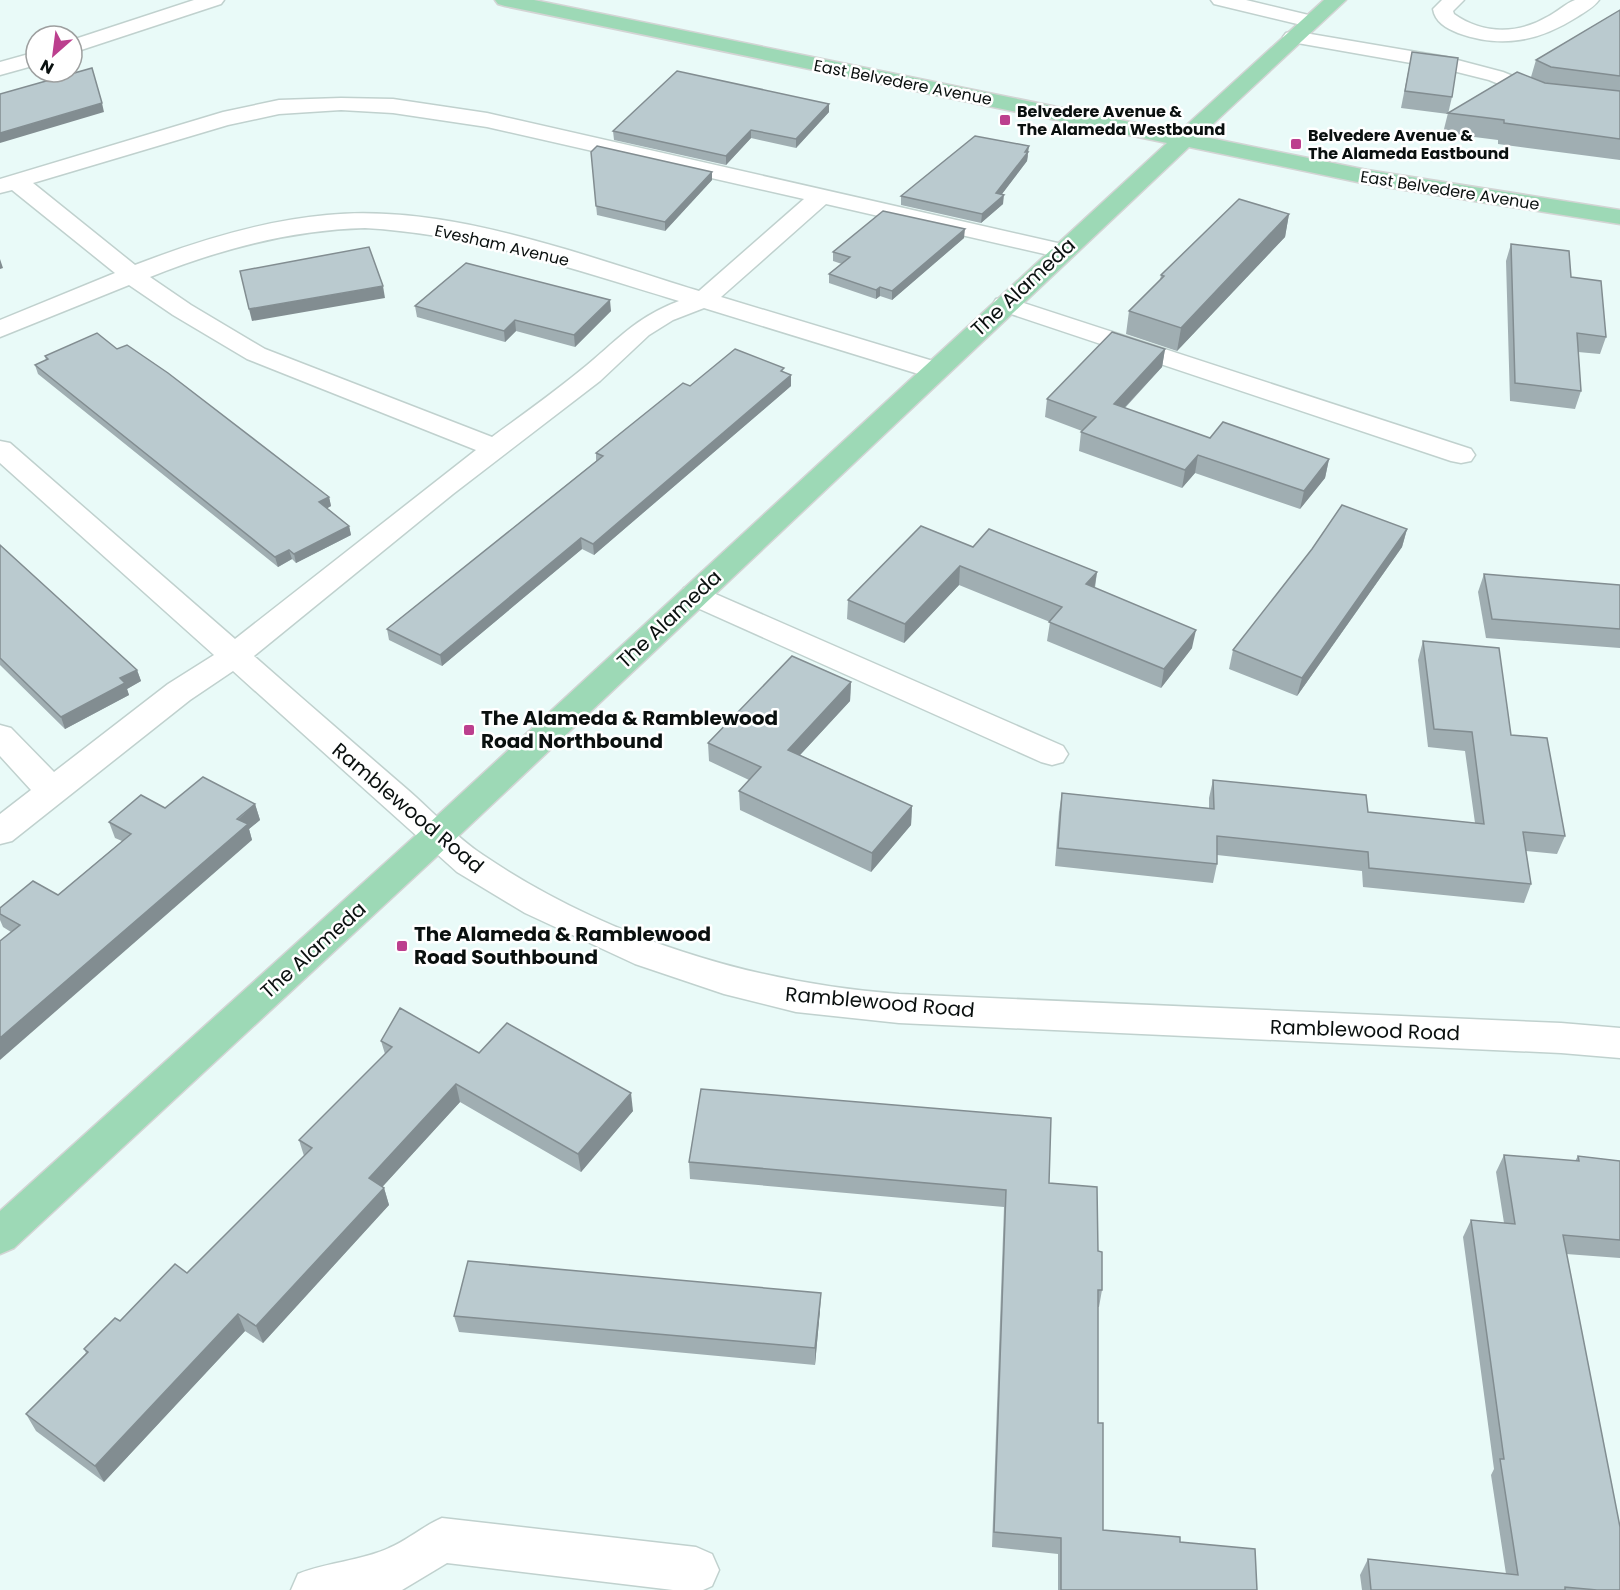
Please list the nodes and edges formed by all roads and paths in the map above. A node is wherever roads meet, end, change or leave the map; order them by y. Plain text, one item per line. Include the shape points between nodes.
1 (214, 0) edge
2 (505, 0) edge
3 (1221, 0) edge
4 (1336, 0) edge
5 (1454, 0) edge
6 (1589, 0) edge
7 (1310, 21) junction
8 (1293, 37) junction
9 (84, 43) edge
10 (24, 62) edge
11 (0, 69) edge
12 (1620, 105) edge
13 (1183, 139) junction
14 (8, 184) edge
15 (822, 196) junction
16 (1620, 217) edge
17 (1062, 251) junction
18 (133, 276) junction
19 (703, 300) junction
20 (1005, 304) junction
21 (0, 329) edge
22 (934, 370) junction
23 (496, 448) junction
24 (0, 449) edge
25 (1461, 455) dead end
26 (695, 595) junction
27 (234, 656) junction
28 (0, 736) edge
29 (1052, 754) dead end
30 (52, 791) junction
31 (0, 832) edge
32 (437, 836) junction
33 (1620, 1043) edge
34 (0, 1236) edge
35 (696, 1570) dead end
36 (314, 1590) edge

1 - 9 street
2 - 13 main road, East Belvedere Avenue
3 - 7 street
4 - 7 main road, The Alameda
5 - 6 street via 1443,9 1444,16 1456,26 1504,38 1519,38 1546,27
7 - 8 main road, The Alameda
8 - 12 street via 1446,63 1496,76 1540,95
8 - 13 main road, The Alameda
10 - 11 street
13 - 16 main road, East Belvedere Avenue via 1368,177
13 - 17 main road, The Alameda
14 - 15 street via 223,119 279,106 341,104 393,106 487,120
14 - 18 street
15 - 17 street
15 - 19 street
17 - 20 main road, The Alameda
18 - 19 street, Evesham Avenue via 278,230 367,221 448,230 488,239
18 - 21 street, Evesham Avenue
18 - 23 street via 256,354
19 - 22 street, Evesham Avenue
19 - 23 street via 664,315 640,330 591,375
20 - 22 main road, The Alameda
20 - 25 street
22 - 26 main road, The Alameda
23 - 27 street
24 - 27 street, Ramblewood Road
26 - 29 street
26 - 32 main road, The Alameda
27 - 30 street via 179,692
27 - 32 street, Ramblewood Road
28 - 30 street
30 - 31 street
32 - 33 street, Ramblewood Road via 494,880 580,924 657,956 764,991 875,1005
32 - 34 main road, The Alameda
35 - 36 street via 442,1540 398,1569

